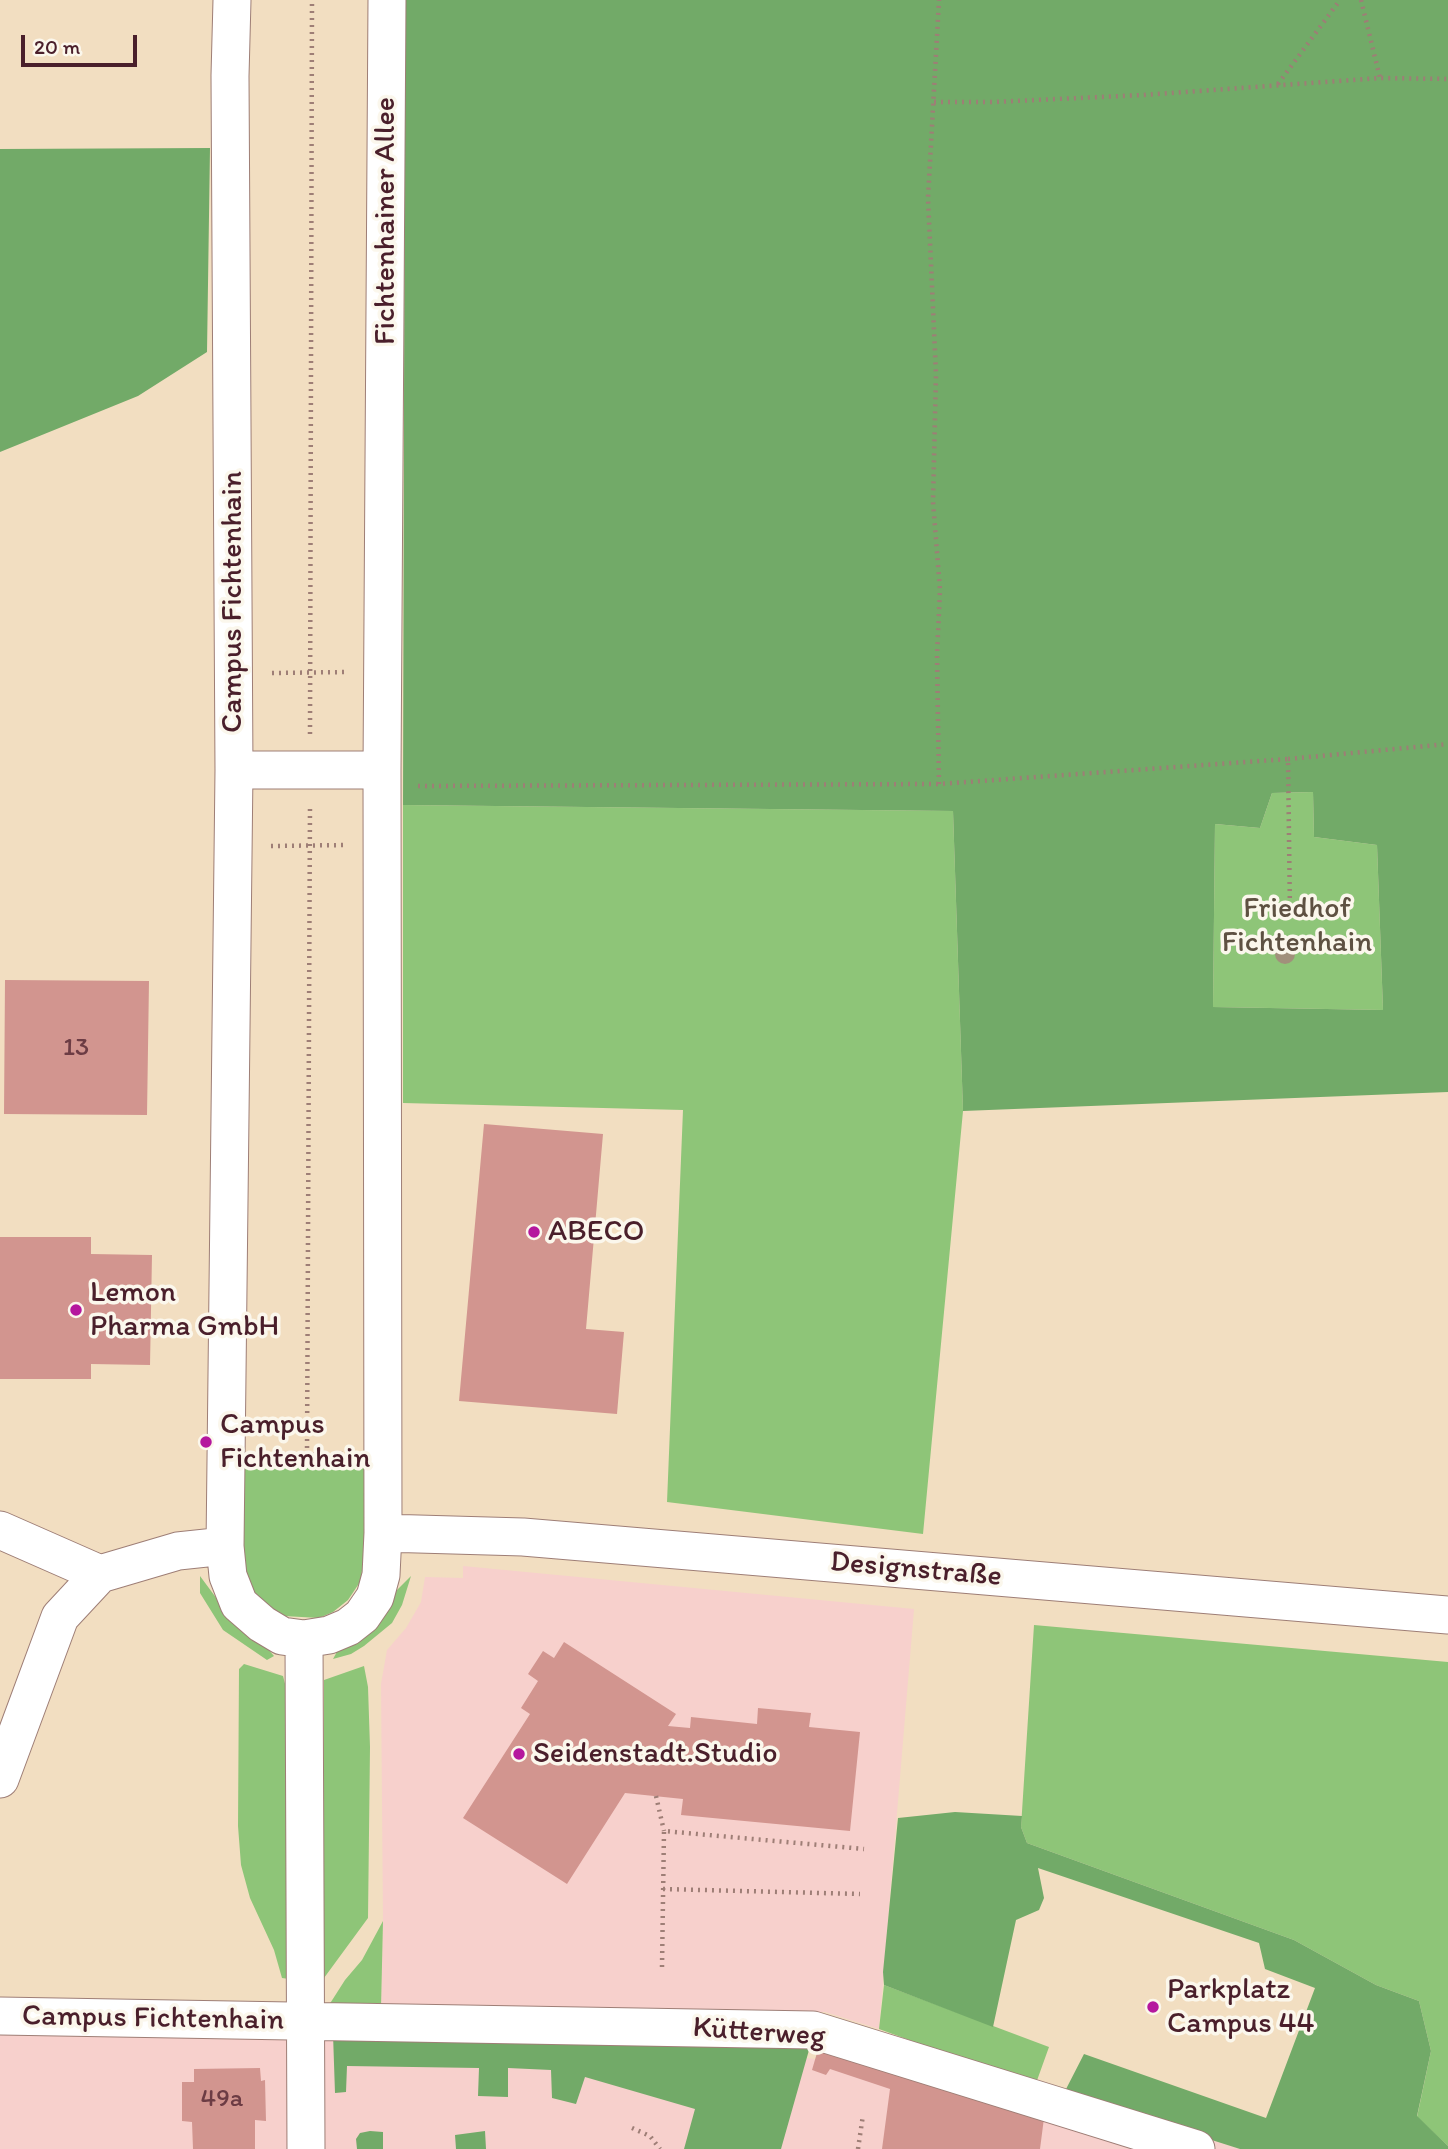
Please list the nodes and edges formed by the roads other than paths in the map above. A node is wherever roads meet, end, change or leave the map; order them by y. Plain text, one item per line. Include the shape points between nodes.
1 (232, 0) edge
2 (387, 0) edge
3 (384, 442) joint
4 (234, 770) junction
5 (382, 778) junction
6 (0, 1530) edge
7 (383, 1533) junction
8 (225, 1546) junction
9 (100, 1574) junction
10 (1448, 1615) edge
11 (304, 1639) junction
12 (0, 1779) edge
13 (0, 2016) edge
14 (306, 2021) junction
15 (313, 2142) edge
16 (1196, 2149) edge

1 - 4 street, Campus Fichtenhain
2 - 3 street, Fichtenhainer Allee
3 - 5 street, Campus Fichtenhain
4 - 5 street, Campus Fichtenhain via 310,770
4 - 8 street, Campus Fichtenhain
5 - 7 street, Campus Fichtenhain
6 - 9 street
7 - 10 street, Designstraße via 523,1537
7 - 11 street, Campus Fichtenhain via 378,1586 362,1616 329,1635
8 - 9 street via 178,1551
8 - 11 street, Campus Fichtenhain via 228,1576 239,1604 282,1636
9 - 12 street via 60,1617
11 - 14 street, Campus Fichtenhain
13 - 14 street, Campus Fichtenhain
14 - 15 street, Campus Fichtenhain
14 - 16 street, Kütterweg via 813,2030

